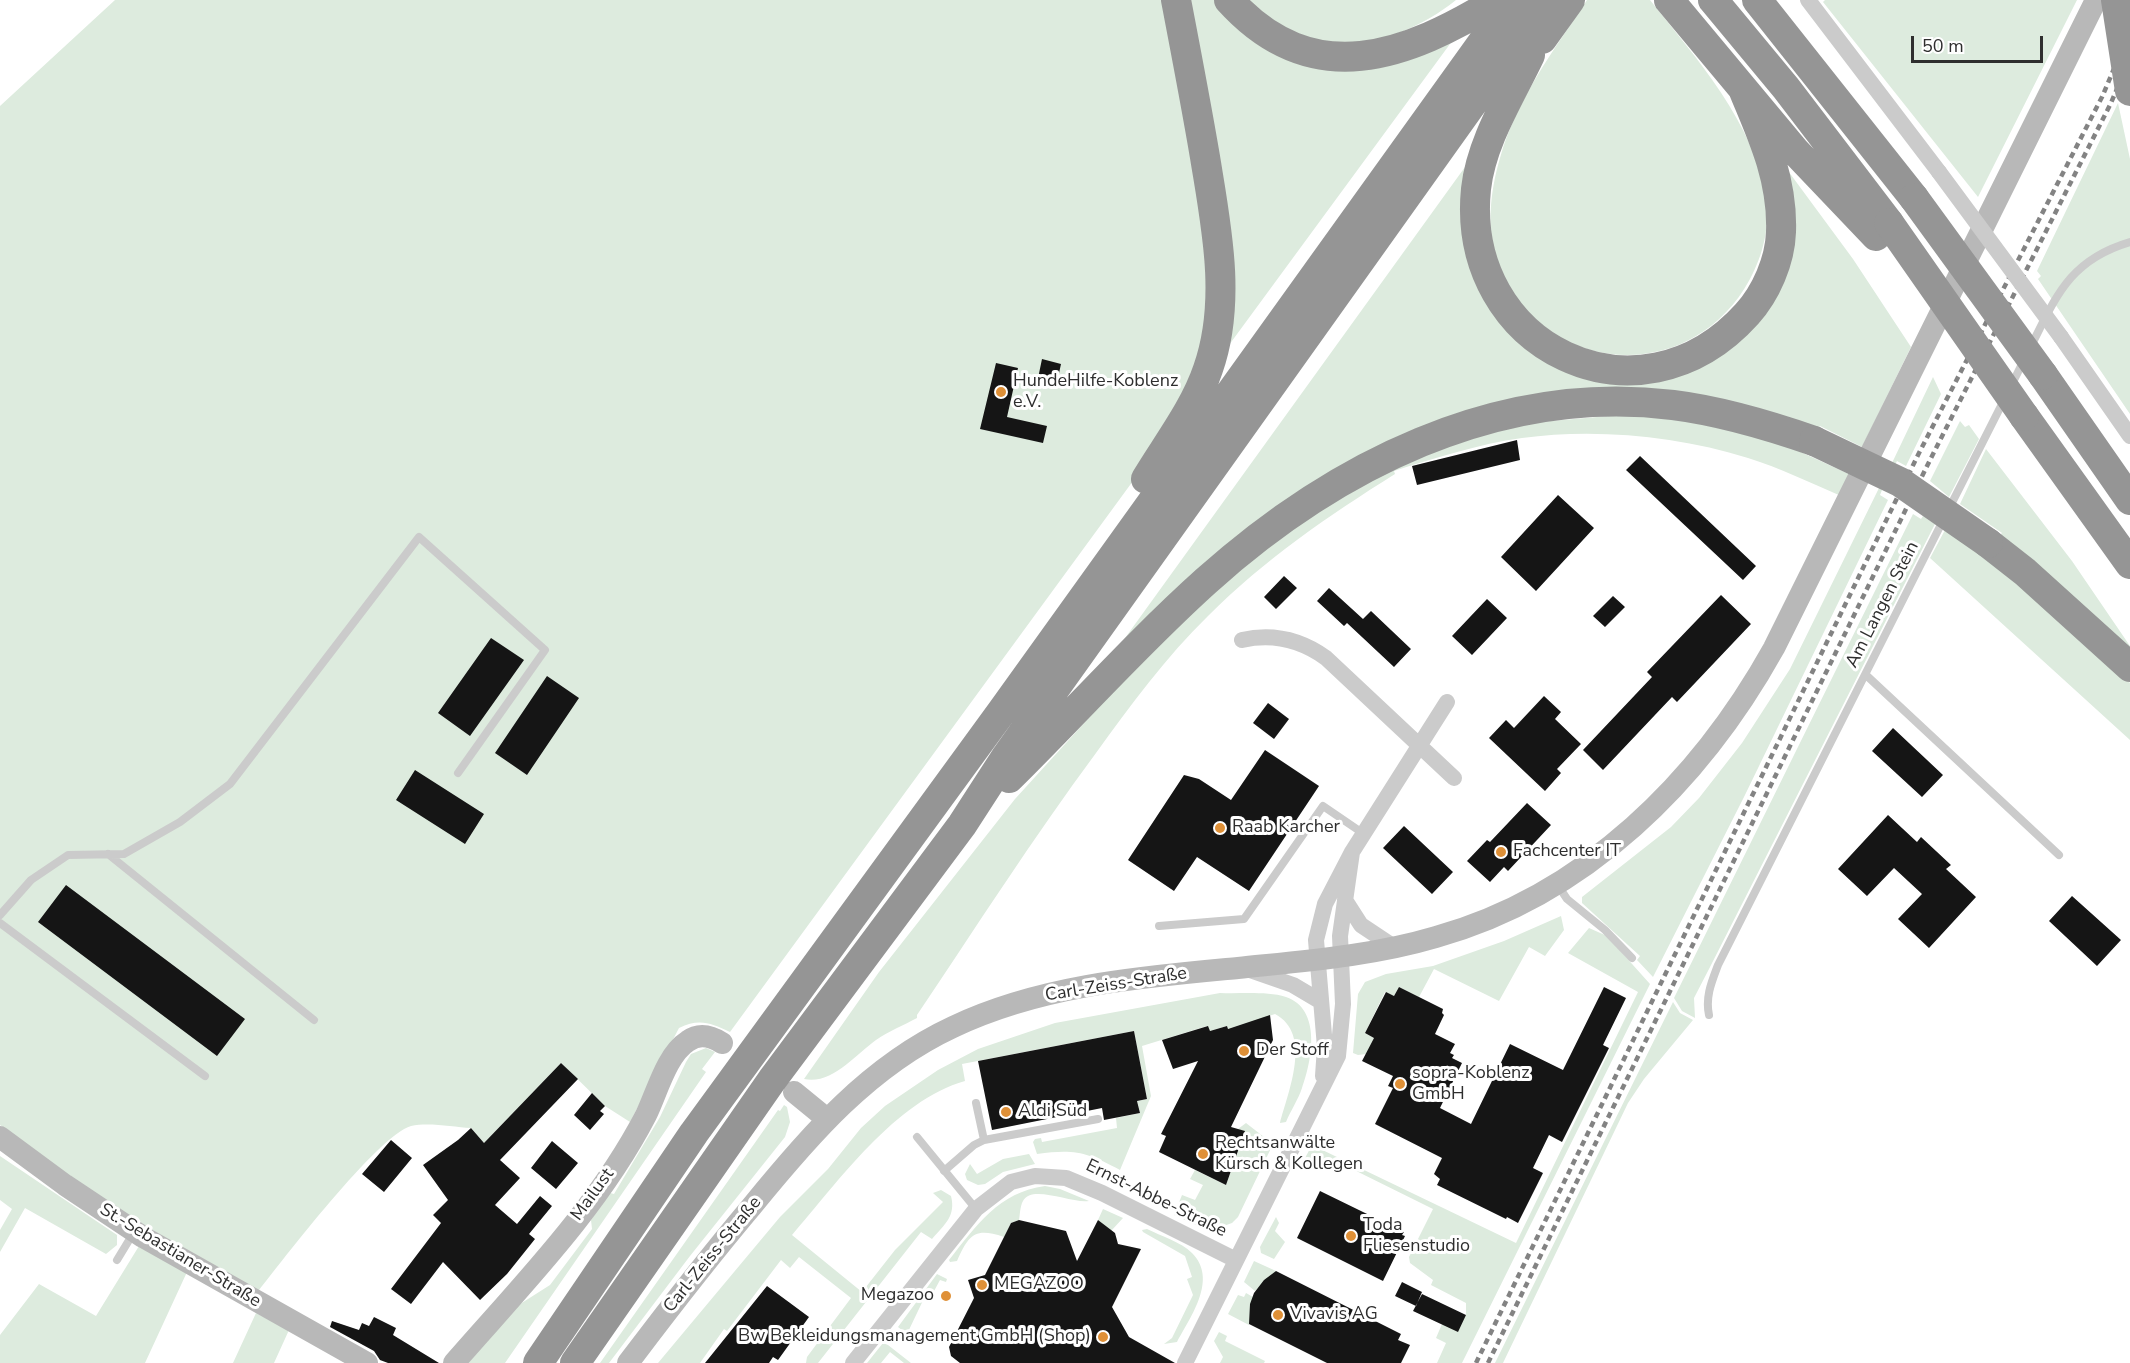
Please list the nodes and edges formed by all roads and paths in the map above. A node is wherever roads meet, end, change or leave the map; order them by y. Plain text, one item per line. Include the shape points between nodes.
1 (1176, 0) edge
2 (1229, 0) edge
3 (1498, 0) edge
4 (1513, 0) edge
5 (1546, 0) edge
6 (1570, 0) edge
7 (1669, 0) edge
8 (1713, 0) edge
9 (1757, 0) edge
10 (1808, 0) edge
11 (2096, 0) edge
12 (2116, 0) edge
13 (1530, 55) junction
14 (1743, 89) junction
15 (2130, 91) edge
16 (1883, 229) junction
17 (2130, 242) edge
18 (1313, 326) junction
19 (2130, 436) edge
20 (2130, 500) edge
21 (1115, 553) junction
22 (2130, 564) edge
23 (1242, 640) dead end
24 (2130, 667) edge
25 (1866, 675) junction
26 (1447, 702) dead end
27 (1419, 746) junction
28 (458, 773) dead end
29 (1454, 778) dead end
30 (962, 825) junction
31 (1364, 834) junction
32 (1352, 852) junction
33 (108, 854) junction
34 (2060, 855) dead end
35 (1557, 884) junction
36 (1345, 900) junction
37 (0, 915) edge
38 (0, 923) edge
39 (1159, 926) dead end
40 (1394, 947) junction
41 (1340, 957) junction
42 (1632, 958) dead end
43 (1317, 960) junction
44 (1242, 967) junction
45 (1320, 1001) junction
46 (1709, 1014) dead end
47 (314, 1020) dead end
48 (722, 1043) dead end
49 (205, 1076) dead end
50 (1321, 1089) junction
51 (794, 1092) dead end
52 (976, 1103) dead end
53 (827, 1119) junction
54 (1098, 1119) dead end
55 (0, 1137) edge
56 (917, 1137) dead end
57 (984, 1140) junction
58 (944, 1171) junction
59 (976, 1209) junction
60 (135, 1231) junction
61 (117, 1260) dead end
62 (1236, 1260) junction
63 (355, 1360) edge
64 (454, 1363) edge
65 (538, 1363) edge
66 (575, 1363) edge
67 (627, 1363) edge
68 (853, 1363) edge
69 (1185, 1363) edge

1 - 21 highway via 1217,240 1218,329 1209,368 1134,500
2 - 3 highway via 1244,17 1286,44 1333,57 1364,57 1426,39
4 - 21 highway
5 - 18 highway
6 - 13 highway
7 - 14 highway
8 - 16 highway via 1786,88
9 - 20 highway, bridge via 1914,198
10 - 19 street, bridge via 1940,172
11 - 35 main road, Carl-Zeiss-Straße via 1798,604 1755,682 1715,741 1660,804 1614,844
12 - 15 highway, bridge
13 - 14 highway via 1484,154 1476,187 1477,242 1497,297 1512,317 1546,347 1596,366 1648,368 1695,354 1735,327 1765,289 1776,264 1781,208 1777,176
13 - 18 highway via 1382,257 1342,303
14 - 16 highway via 1795,151
16 - 22 highway, bridge via 1953,316
17 - 25 lane, Am Langen Stein via 2105,251 2060,289
18 - 30 highway via 1006,757
21 - 65 highway via 694,1133
23 - 27 street via 1275,637 1312,648
24 - 30 highway, bridge via 1988,543 1900,482 1814,441 1770,425 1671,405 1563,405 1469,423 1414,444 1332,486 1279,521 1206,581
25 - 34 lane
25 - 46 lane, Am Langen Stein via 1718,965 1710,985
26 - 27 street
27 - 29 street
27 - 31 street
28 - 33 lane via 545,650 419,537 230,784 180,822 124,854
30 - 66 highway via 772,1080
31 - 32 street
31 - 39 lane via 1323,806 1244,919
32 - 36 street
32 - 43 street via 1324,904 1317,931
33 - 37 lane via 68,855 31,880
33 - 47 lane
35 - 40 main road, Carl-Zeiss-Straße via 1483,921
35 - 42 lane via 1567,899
36 - 40 street via 1361,926
36 - 41 street
38 - 49 lane
40 - 41 main road, Carl-Zeiss-Straße
41 - 43 main road, Carl-Zeiss-Straße
41 - 50 street via 1342,1032 1334,1066
43 - 44 main road, Carl-Zeiss-Straße
43 - 45 street
44 - 45 street via 1293,985
44 - 53 main road, Carl-Zeiss-Straße via 1094,984 982,1014 927,1040 887,1066
45 - 50 street via 1326,1057
48 - 64 main road, Mailust via 697,1037 679,1050 645,1117 591,1201
50 - 62 street
51 - 53 main road
52 - 57 lane
53 - 67 main road, Carl-Zeiss-Straße via 735,1226
54 - 57 lane
55 - 60 main road, St.-Sebastianer-Straße
56 - 58 lane
57 - 58 lane
58 - 59 lane
59 - 62 street, Ernst-Abbe-Straße via 1011,1182 1035,1176 1066,1178
59 - 68 street, Ernst-Abbe-Straße
60 - 61 lane
60 - 63 main road, St.-Sebastianer-Straße
62 - 69 street

